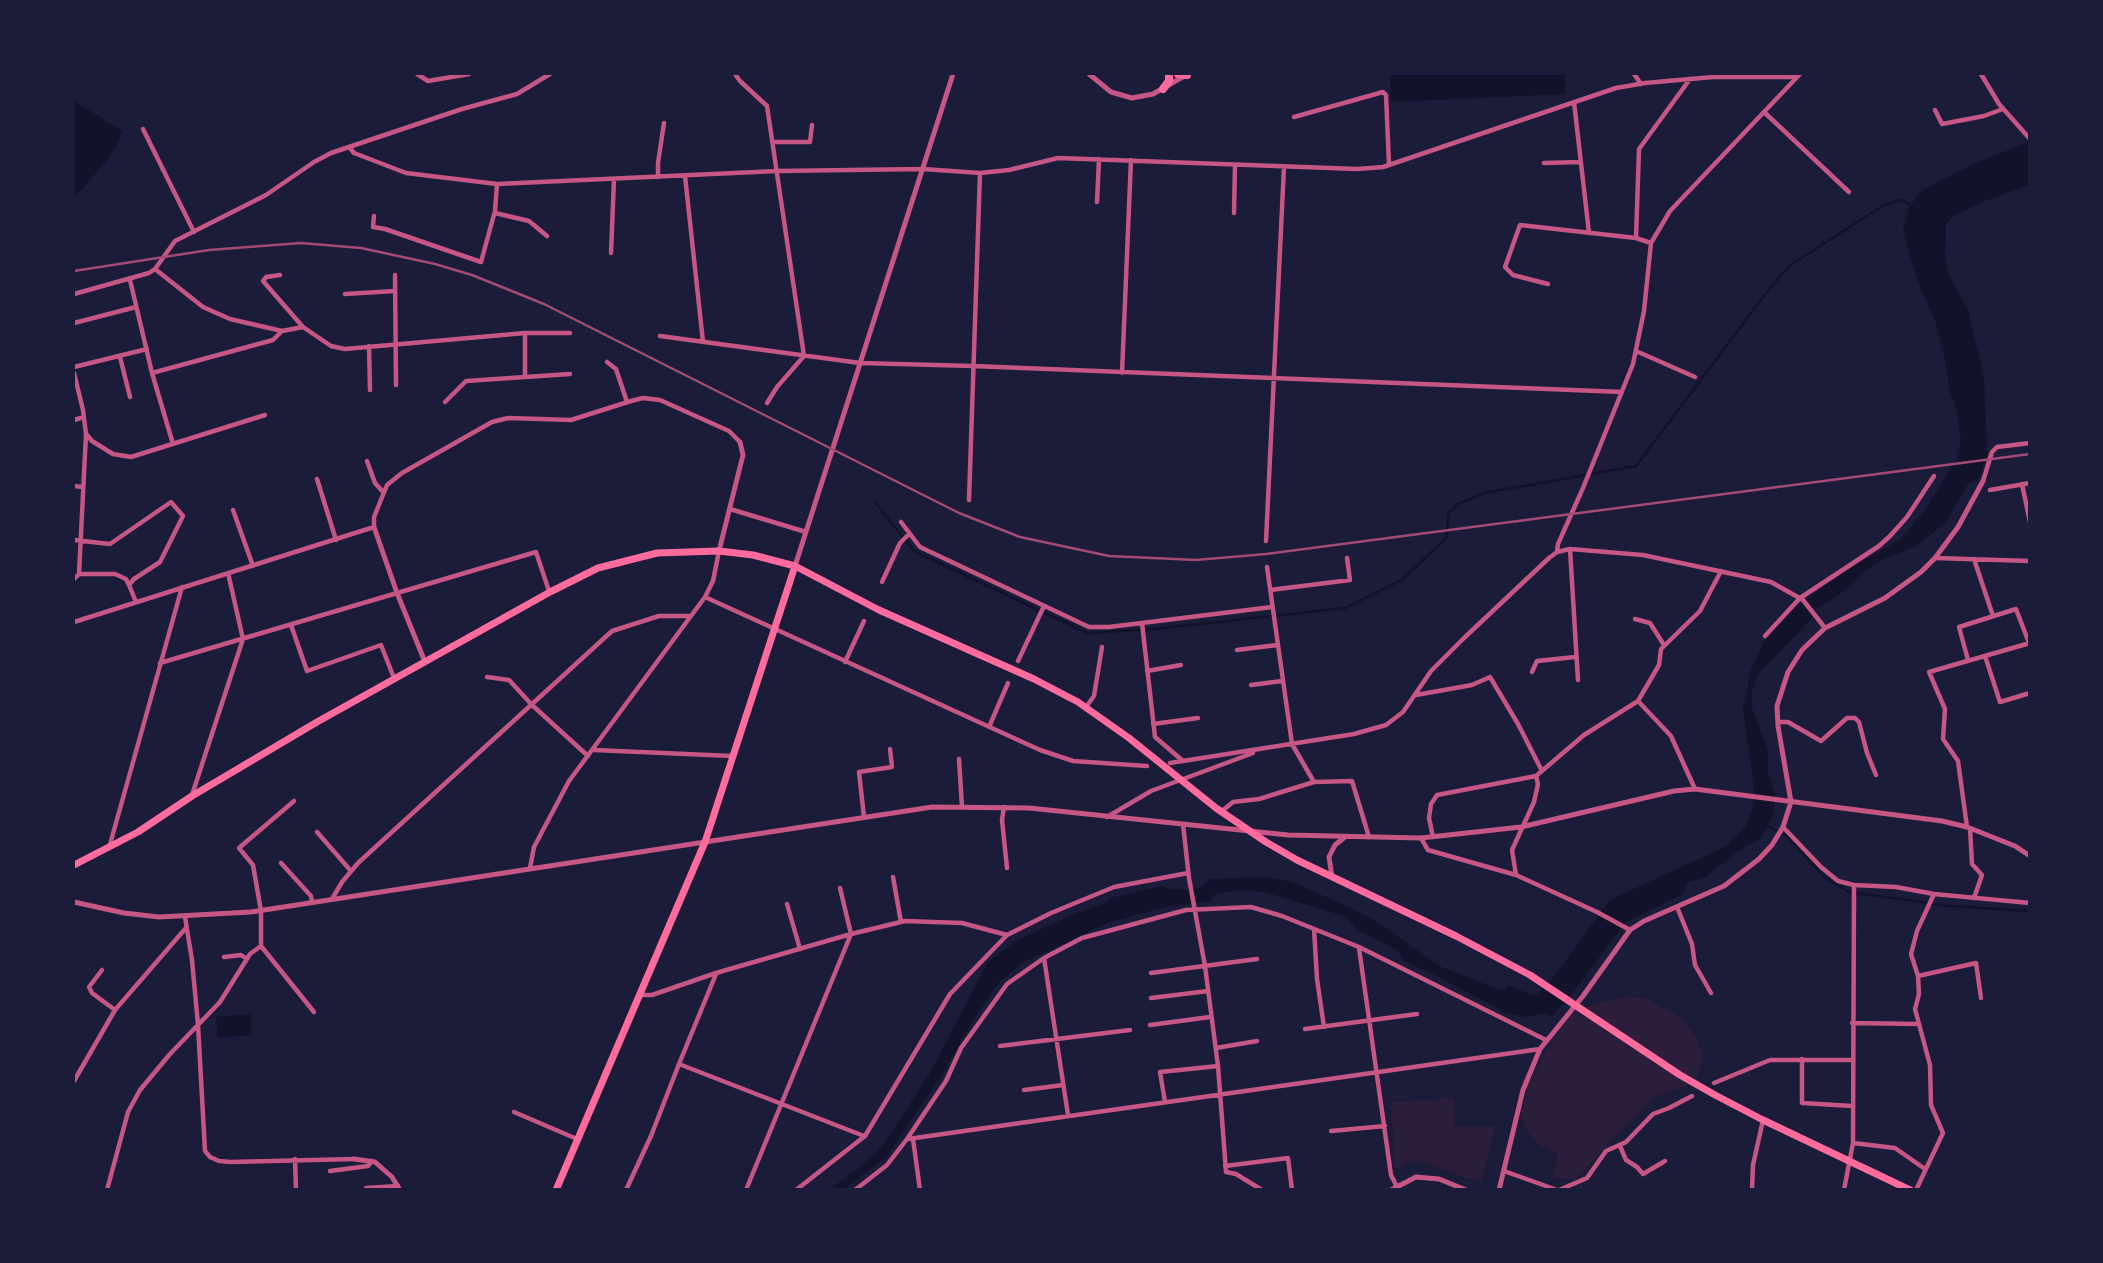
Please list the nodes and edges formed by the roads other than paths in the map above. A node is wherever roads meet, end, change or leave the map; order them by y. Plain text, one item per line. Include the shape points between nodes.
1 (417, 74) edge
2 (469, 74) edge
3 (550, 74) edge
4 (735, 74) edge
5 (953, 74) edge
6 (1089, 74) edge
7 (1169, 74) edge
8 (1184, 74) edge
9 (1634, 74) edge
10 (1981, 74) edge
11 (1798, 75) edge
12 (1705, 76) edge
13 (1691, 78) junction
14 (1641, 83) junction
15 (1163, 89) junction
16 (1574, 102) junction
17 (2003, 109) junction
18 (1935, 110) dead end
19 (1764, 112) junction
20 (1293, 117) dead end
21 (664, 123) dead end
22 (812, 125) dead end
23 (143, 129) dead end
24 (2028, 136) edge
25 (773, 142) junction
26 (350, 148) junction
27 (1099, 159) junction
28 (1131, 160) junction
29 (1581, 162) junction
30 (1544, 163) dead end
31 (1389, 164) junction
32 (1235, 165) junction
33 (1284, 167) junction
34 (923, 169) junction
35 (778, 171) junction
36 (980, 173) junction
37 (685, 176) junction
38 (659, 177) junction
39 (614, 178) junction
40 (497, 184) junction
41 (1849, 192) dead end
42 (1097, 202) dead end
43 (495, 213) junction
44 (1234, 213) dead end
45 (374, 216) dead end
46 (194, 232) junction
47 (1589, 233) junction
48 (547, 236) dead end
49 (1636, 238) junction
50 (1651, 243) junction
51 (611, 253) dead end
52 (155, 269) junction
53 (280, 275) dead end
54 (395, 275) dead end
55 (130, 280) junction
56 (1548, 284) dead end
57 (395, 291) junction
58 (74, 294) edge
59 (345, 294) dead end
60 (136, 307) junction
61 (74, 323) edge
62 (303, 327) junction
63 (282, 331) junction
64 (525, 333) junction
65 (570, 333) dead end
66 (660, 336) dead end
67 (703, 342) junction
68 (396, 344) junction
69 (369, 346) junction
70 (147, 349) junction
71 (1636, 351) junction
72 (804, 356) junction
73 (120, 357) junction
74 (607, 362) dead end
75 (860, 363) junction
76 (974, 366) junction
77 (74, 367) edge
78 (74, 373) edge
79 (152, 373) junction
80 (1122, 373) junction
81 (570, 374) dead end
82 (525, 377) junction
83 (1695, 377) dead end
84 (1273, 378) junction
85 (396, 385) dead end
86 (370, 390) dead end
87 (1622, 392) junction
88 (130, 397) dead end
89 (445, 402) dead end
90 (626, 402) junction
91 (767, 403) dead end
92 (265, 415) dead end
93 (84, 417) junction
94 (74, 420) edge
95 (86, 434) junction
96 (740, 442) joint
97 (2029, 443) edge
98 (173, 444) junction
99 (367, 461) dead end
100 (1934, 477) dead end
101 (317, 479) dead end
102 (1983, 481) joint
103 (2029, 483) edge
104 (2022, 484) junction
105 (74, 486) edge
106 (82, 487) junction
107 (1990, 490) dead end
108 (383, 492) junction
109 (969, 500) dead end
110 (730, 509) junction
111 (233, 510) dead end
112 (901, 522) dead end
113 (2029, 522) edge
114 (374, 527) junction
115 (806, 532) junction
116 (909, 534) junction
117 (77, 540) edge
118 (336, 540) junction
119 (1266, 541) dead end
120 (1570, 549) junction
121 (719, 551) junction
122 (1557, 552) junction
123 (1348, 558) dead end
124 (1935, 558) junction
125 (1975, 559) junction
126 (2029, 561) edge
127 (253, 566) junction
128 (795, 566) junction
129 (1267, 567) dead end
130 (1721, 571) junction
131 (228, 573) junction
132 (79, 574) junction
133 (74, 579) edge
134 (882, 582) dead end
135 (130, 585) junction
136 (181, 587) junction
137 (1270, 590) junction
138 (550, 592) junction
139 (397, 593) junction
140 (705, 597) junction
141 (1801, 599) junction
142 (136, 602) junction
143 (1044, 606) junction
144 (1272, 607) junction
145 (689, 616) junction
146 (1993, 616) junction
147 (1635, 619) dead end
148 (864, 621) dead end
149 (74, 622) edge
150 (1142, 623) junction
151 (291, 625) junction
152 (1824, 626) junction
153 (773, 629) junction
154 (1765, 636) dead end
155 (243, 639) junction
156 (2029, 644) edge
157 (1277, 645) junction
158 (1664, 645) junction
159 (1102, 648) dead end
160 (1237, 650) dead end
161 (1985, 656) junction
162 (1575, 657) junction
163 (1968, 660) junction
164 (1018, 661) dead end
165 (425, 662) junction
166 (845, 662) junction
167 (160, 663) junction
168 (1181, 665) dead end
169 (1147, 671) junction
170 (1532, 673) dead end
171 (487, 677) dead end
172 (395, 679) junction
173 (1578, 680) dead end
174 (1282, 681) junction
175 (1008, 683) dead end
176 (1251, 685) dead end
177 (2029, 693) edge
178 (1415, 695) junction
179 (1638, 701) junction
180 (532, 705) junction
181 (1086, 708) junction
182 (1198, 718) dead end
183 (1777, 722) junction
184 (1153, 724) junction
185 (989, 727) junction
186 (1292, 744) junction
187 (890, 749) dead end
188 (593, 750) junction
189 (1260, 750) junction
190 (588, 756) junction
191 (733, 756) junction
192 (959, 759) dead end
193 (1183, 761) junction
194 (1170, 763) dead end
195 (1147, 766) dead end
196 (1542, 771) junction
197 (1876, 775) dead end
198 (1536, 776) junction
199 (1181, 782) junction
200 (1314, 782) junction
201 (1695, 789) junction
202 (192, 796) junction
203 (294, 802) dead end
204 (1791, 802) junction
205 (962, 807) junction
206 (1004, 807) junction
207 (1221, 812) junction
208 (864, 817) junction
209 (1107, 817) junction
210 (1183, 824) junction
211 (1521, 827) junction
212 (1783, 827) junction
213 (1968, 828) junction
214 (1246, 831) junction
215 (317, 832) dead end
216 (1345, 837) junction
217 (1369, 837) junction
218 (1433, 837) junction
219 (1421, 838) junction
220 (705, 842) junction
221 (108, 849) junction
222 (2029, 856) edge
223 (281, 863) dead end
224 (74, 865) edge
225 (530, 868) junction
226 (1007, 868) dead end
227 (351, 871) junction
228 (1189, 875) junction
229 (1516, 875) junction
230 (893, 877) dead end
231 (1332, 877) junction
232 (1854, 885) junction
233 (840, 888) dead end
234 (1932, 897) junction
235 (1974, 898) junction
236 (332, 899) junction
237 (74, 901) edge
238 (312, 902) junction
239 (2029, 903) edge
240 (787, 904) dead end
241 (1677, 906) junction
242 (1194, 907) junction
243 (261, 911) junction
244 (185, 917) junction
245 (901, 922) junction
246 (186, 929) junction
247 (1314, 929) junction
248 (1630, 930) junction
249 (851, 934) junction
250 (1007, 935) junction
251 (261, 946) junction
252 (1359, 947) junction
253 (800, 949) junction
254 (224, 957) dead end
255 (1044, 958) junction
256 (247, 959) junction
257 (1256, 959) dead end
258 (1205, 966) junction
259 (102, 970) dead end
260 (716, 973) junction
261 (1151, 973) dead end
262 (1918, 976) junction
263 (1208, 990) junction
264 (1711, 993) dead end
265 (638, 995) junction
266 (1151, 998) dead end
267 (1981, 998) dead end
268 (115, 1010) junction
269 (313, 1012) dead end
270 (1417, 1014) dead end
271 (1210, 1017) junction
272 (1371, 1021) junction
273 (1852, 1023) junction
274 (1919, 1024) junction
275 (198, 1025) junction
276 (1150, 1025) dead end
277 (1324, 1027) junction
278 (1305, 1029) dead end
279 (1130, 1030) dead end
280 (1055, 1038) junction
281 (1546, 1040) junction
282 (1257, 1041) dead end
283 (1000, 1046) dead end
284 (1216, 1048) junction
285 (1540, 1049) junction
286 (1802, 1059) junction
287 (1852, 1060) junction
288 (679, 1064) junction
289 (1218, 1066) junction
290 (1378, 1073) junction
291 (74, 1081) edge
292 (1714, 1083) dead end
293 (1063, 1085) junction
294 (1024, 1090) dead end
295 (1220, 1096) junction
296 (1692, 1096) dead end
297 (1165, 1101) junction
298 (782, 1105) junction
299 (1852, 1106) junction
300 (514, 1112) dead end
301 (1068, 1115) junction
302 (1763, 1120) junction
303 (1385, 1126) junction
304 (1331, 1131) dead end
305 (864, 1136) junction
306 (578, 1139) junction
307 (910, 1139) junction
308 (1853, 1143) junction
309 (1620, 1146) junction
310 (295, 1159) junction
311 (354, 1159) joint
312 (372, 1161) junction
313 (1665, 1161) dead end
314 (1225, 1166) junction
315 (1925, 1169) junction
316 (330, 1171) dead end
317 (1504, 1171) junction
318 (1449, 1186) edge
319 (1394, 1187) edge
320 (366, 1188) edge
321 (399, 1188) edge
322 (107, 1189) edge
323 (296, 1189) edge
324 (556, 1189) edge
325 (626, 1189) edge
326 (746, 1189) edge
327 (796, 1189) edge
328 (855, 1189) edge
329 (920, 1189) edge
330 (1262, 1189) edge
331 (1292, 1189) edge
332 (1466, 1189) edge
333 (1499, 1189) edge
334 (1558, 1189) edge
335 (1752, 1189) edge
336 (1844, 1189) edge
337 (1910, 1189) edge
338 (1916, 1189) edge

1 - 2 street via 428,81
3 - 26 street via 517,94
4 - 25 street via 767,106
5 - 34 street
6 - 15 street via 1121,97 1139,98
7 - 15 highway
8 - 15 street
9 - 14 street
10 - 17 street
11 - 12 street
11 - 19 street
12 - 13 street
13 - 14 street
13 - 49 street via 1639,149
14 - 16 street
16 - 29 street
16 - 31 street
17 - 18 street via 1942,124
17 - 24 street
19 - 41 street
19 - 50 street via 1670,211
20 - 31 street via 1382,92 1386,95
21 - 38 street
22 - 25 street via 810,142
23 - 46 street
25 - 35 street
26 - 40 street via 406,173
26 - 46 street via 314,162 266,195
27 - 28 street
27 - 36 street via 1058,158
27 - 42 street
28 - 32 street
28 - 80 street
29 - 30 street
29 - 47 street
31 - 33 street via 1357,169
32 - 33 street
32 - 44 street
33 - 84 street
34 - 35 street
34 - 36 street
34 - 75 street
35 - 37 street
35 - 72 street
36 - 76 street
37 - 38 street
37 - 67 street
38 - 39 street
39 - 40 street
39 - 51 street
40 - 43 street
43 - 45 street via 481,262 373,227
43 - 48 street via 529,221
46 - 52 street via 175,241
47 - 49 street
47 - 56 street via 1520,225 1504,267 1513,275
49 - 50 street
50 - 71 street
52 - 55 street
52 - 63 street via 203,307 230,319
53 - 62 street via 263,281
54 - 57 street
55 - 58 street
55 - 60 street
57 - 59 street
57 - 68 street
60 - 61 street
60 - 70 street
62 - 63 street
62 - 69 street via 331,346
63 - 79 street via 274,340
64 - 65 street
64 - 68 street
64 - 82 street
66 - 67 street
67 - 72 street
68 - 69 street
68 - 85 street
69 - 86 street
70 - 73 street
70 - 79 street
71 - 83 street
71 - 87 street
72 - 75 street
72 - 91 street
73 - 77 street
73 - 88 street
74 - 90 street via 616,369
75 - 76 street
75 - 115 street
76 - 80 street
76 - 109 street
78 - 93 street
79 - 98 street
80 - 84 street
81 - 82 street
82 - 89 street via 466,381
84 - 87 street
84 - 119 street
87 - 122 street
90 - 96 street via 660,400 729,431
90 - 108 street via 571,420 508,418 492,422 402,473
92 - 98 street
93 - 94 street
93 - 95 street
95 - 98 street via 113,454 131,457
95 - 106 street
96 - 110 street via 743,455
97 - 102 street via 1997,447
99 - 108 street
100 - 141 street via 1890,536
101 - 118 street
102 - 124 street
103 - 104 street
104 - 107 street
104 - 113 street
105 - 106 street
106 - 117 street
108 - 114 street
110 - 115 street
110 - 121 street
111 - 127 street
112 - 116 street
114 - 118 street
114 - 139 street
115 - 128 street
116 - 134 street
116 - 143 street via 920,547
117 - 132 street
117 - 135 street via 110,544 171,502 183,516 160,562
118 - 127 street
120 - 122 street
120 - 130 street via 1643,555
120 - 162 street
121 - 128 main road
121 - 138 main road via 657,553 631,559 598,568
121 - 140 street
122 - 178 street via 1431,671
123 - 137 street via 1350,580
124 - 125 street
124 - 152 street via 1896,591
125 - 126 street
125 - 146 street
127 - 131 street
128 - 153 main road
128 - 181 main road
129 - 137 street
130 - 141 street via 1771,582
130 - 158 street via 1700,611
131 - 136 street
131 - 155 street
132 - 133 street
132 - 135 street via 115,574
135 - 142 street
136 - 142 street
136 - 167 street
137 - 144 street
138 - 139 street via 536,552
138 - 165 main road
139 - 151 street
139 - 165 street
140 - 145 street
140 - 153 street
141 - 152 street
141 - 154 street
142 - 149 street
143 - 150 street via 1098,628
143 - 164 street
144 - 150 street
144 - 157 street
145 - 180 street via 659,615 612,632
145 - 188 street
146 - 156 street via 2016,609
146 - 163 street via 1959,627
147 - 158 street via 1650,623
148 - 166 street
150 - 169 street
151 - 155 street
151 - 172 street via 307,671 381,645
152 - 183 street via 1788,672
153 - 166 street
153 - 191 main road
155 - 167 street
155 - 202 street
156 - 161 street
157 - 160 street
157 - 174 street
158 - 179 street via 1655,674
159 - 181 street via 1094,696
161 - 163 street
161 - 177 street via 2000,702
162 - 170 street via 1537,662
162 - 173 street
163 - 213 street via 1929,671 1945,709 1943,739 1958,761
165 - 172 main road
166 - 185 street
167 - 221 street
168 - 169 street
169 - 184 street
171 - 180 street via 509,680
172 - 202 main road
174 - 176 street
174 - 186 street
175 - 185 street
178 - 186 street via 1395,720 1374,730
178 - 196 street via 1472,685 1490,677
179 - 196 street via 1584,735
179 - 201 street via 1671,736
180 - 190 street
180 - 227 street
181 - 199 main road
182 - 184 street
183 - 197 street via 1788,722 1821,741 1847,718 1855,718
183 - 204 street
184 - 193 street via 1155,737
185 - 195 street via 1073,761
186 - 189 street
186 - 200 street
187 - 208 street via 892,767 859,772
188 - 190 street
188 - 191 street
189 - 193 street
189 - 199 street
190 - 225 street via 569,781 534,847
191 - 220 main road
192 - 205 street
193 - 194 street
196 - 198 street
198 - 211 street via 1534,802
198 - 218 street via 1437,795 1429,818
199 - 207 main road
199 - 209 street via 1151,791
200 - 207 street via 1233,802
200 - 217 street via 1352,781
201 - 204 street
201 - 211 street
202 - 221 main road
203 - 243 street via 239,848 253,864
204 - 212 street
204 - 213 street
205 - 206 street
205 - 208 street
206 - 209 street
206 - 226 street
207 - 214 main road
208 - 220 street
209 - 210 street
210 - 214 street
210 - 228 street
211 - 218 street
211 - 229 street via 1512,850
212 - 232 street via 1838,881
212 - 241 street via 1747,869 1724,886
213 - 222 street
213 - 235 street via 1972,864 1982,875
214 - 216 street
214 - 231 main road
215 - 227 street
216 - 217 street
216 - 231 street via 1329,857
217 - 219 street
218 - 219 street
219 - 229 street via 1428,850
220 - 225 street
220 - 265 main road
221 - 224 main road
223 - 238 street
225 - 236 street
227 - 236 street
228 - 242 street
228 - 250 street via 1114,887
229 - 248 street
230 - 245 street
231 - 302 main road via 1530,975 1680,1075
232 - 234 street via 1896,887
232 - 273 street
233 - 249 street
234 - 235 street
234 - 262 street via 1911,954
235 - 239 street
236 - 238 street
237 - 244 street via 124,913
238 - 243 street
240 - 253 street
241 - 248 street
241 - 264 street via 1695,965
242 - 247 street via 1251,907
242 - 255 street via 1082,938
242 - 258 street
243 - 244 street
243 - 251 street
244 - 246 street
245 - 249 street
245 - 250 street via 962,923
246 - 268 street
246 - 275 street
247 - 252 street
247 - 277 street
248 - 281 street
249 - 253 street
249 - 298 street
250 - 305 street via 950,993
251 - 256 street
251 - 269 street
252 - 272 street
252 - 281 street
253 - 260 street
254 - 256 street
255 - 280 street
255 - 307 street via 1007,984 961,1048
256 - 275 street via 220,1002
257 - 258 street
258 - 261 street
258 - 263 street
259 - 268 street via 89,987
260 - 265 street via 652,995
260 - 288 street
262 - 267 street via 1976,963
262 - 274 street via 1915,1009
263 - 266 street
263 - 271 street
265 - 306 main road
268 - 291 street
270 - 272 street
271 - 276 street
271 - 284 street
272 - 277 street
272 - 290 street
273 - 274 street
273 - 287 street
274 - 315 street via 1930,1065 1931,1105 1943,1133
275 - 310 street via 205,1151 219,1161
275 - 322 street via 149,1078 128,1112
277 - 278 street
279 - 280 street
280 - 283 street
280 - 293 street
281 - 285 street
282 - 284 street
284 - 289 street
285 - 290 street
285 - 317 street via 1523,1090
286 - 287 street
286 - 292 street via 1770,1060
286 - 299 street via 1802,1103
287 - 299 street
288 - 298 street
288 - 325 street
289 - 295 street
289 - 297 street via 1160,1072
290 - 295 street
290 - 303 street
293 - 294 street
293 - 301 street
295 - 297 street
295 - 314 street
296 - 309 street via 1653,1114
297 - 301 street
298 - 305 street
298 - 326 street
299 - 308 street
300 - 306 street
301 - 307 street
302 - 335 street
302 - 337 main road
303 - 304 street
303 - 319 street
305 - 327 street
306 - 324 main road
307 - 328 street via 887,1165
307 - 329 street
308 - 315 street via 1895,1149
308 - 336 street
309 - 313 street via 1626,1160 1643,1174
309 - 334 street via 1610,1147 1587,1178
310 - 311 street
310 - 323 street
311 - 312 street
312 - 316 street via 368,1166
312 - 321 street via 385,1169
314 - 330 street via 1226,1172
314 - 331 street via 1288,1158
315 - 338 street
317 - 333 street
317 - 334 street
318 - 319 street via 1439,1179 1416,1177
318 - 332 street
320 - 321 street

